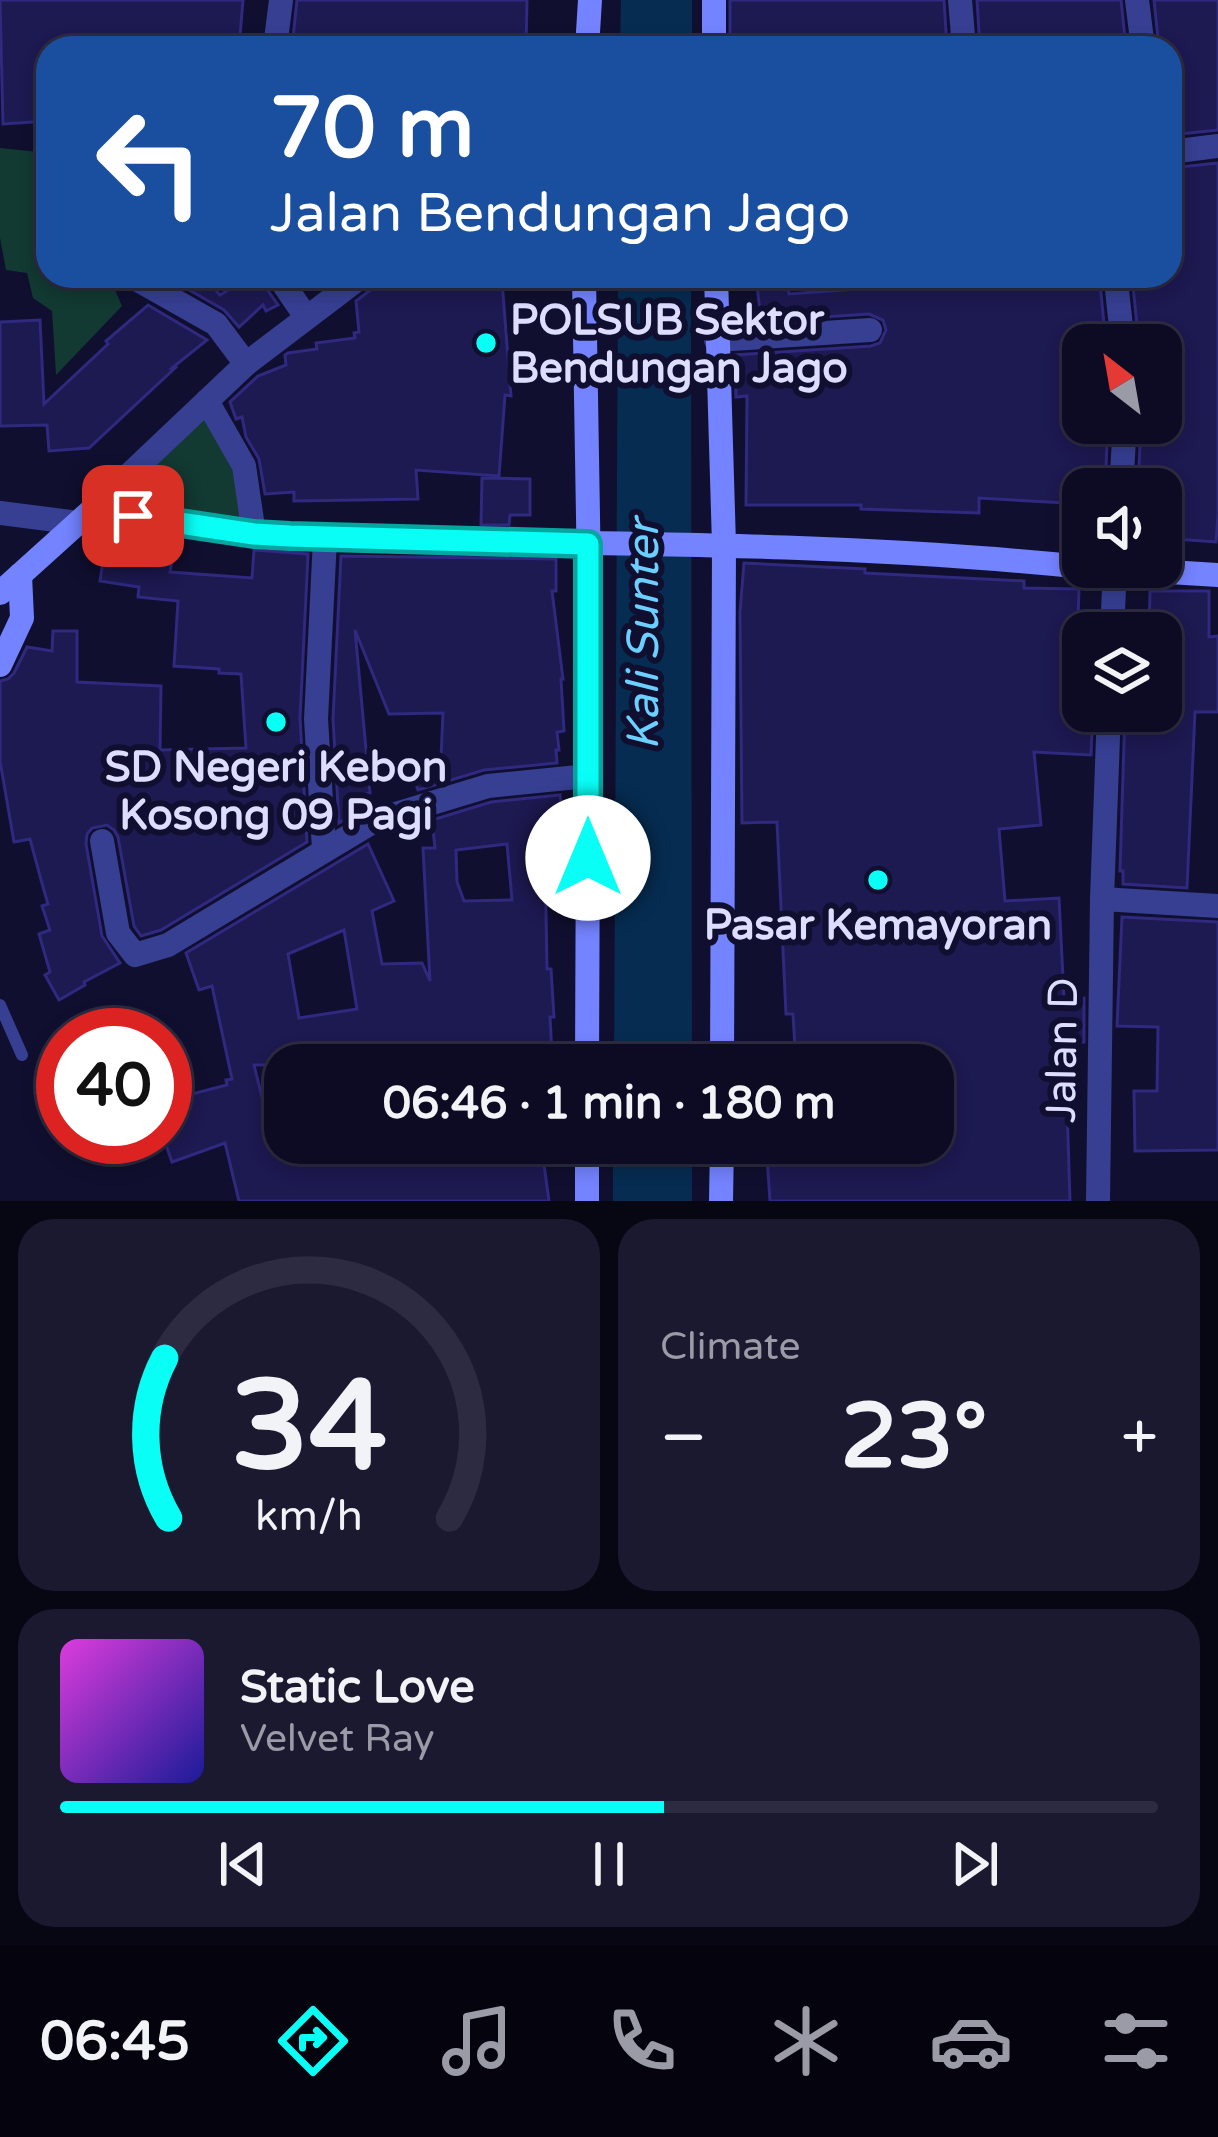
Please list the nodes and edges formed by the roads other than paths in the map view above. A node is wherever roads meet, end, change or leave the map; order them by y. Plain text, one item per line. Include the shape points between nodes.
1 (281, 0) edge
2 (590, 0) edge
3 (714, 0) edge
4 (960, 0) edge
5 (1137, 0) edge
6 (276, 36) edge
7 (588, 36) edge
8 (714, 36) edge
9 (963, 36) edge
10 (1142, 36) edge
11 (1218, 146) edge
12 (1182, 150) edge
13 (152, 288) edge
14 (286, 288) edge
15 (345, 288) edge
16 (584, 288) edge
17 (716, 288) edge
18 (1117, 288) edge
19 (305, 316) junction
20 (1121, 324) edge
21 (870, 330) dead end
22 (716, 340) junction
23 (246, 364) junction
24 (207, 401) junction
25 (0, 513) edge
26 (86, 517) junction
27 (254, 534) junction
28 (325, 538) junction
29 (594, 544) junction
30 (724, 545) junction
31 (1062, 564) edge
32 (1182, 573) edge
33 (20, 575) junction
34 (1218, 575) edge
35 (0, 593) edge
36 (0, 664) edge
37 (1108, 732) edge
38 (588, 776) junction
39 (102, 841) dead end
40 (325, 849) junction
41 (1102, 899) junction
42 (1218, 906) edge
43 (0, 1005) edge
44 (587, 1044) edge
45 (722, 1044) edge
46 (22, 1055) dead end
47 (587, 1164) edge
48 (722, 1164) edge
49 (587, 1201) edge
50 (721, 1201) edge
51 (1098, 1201) edge

1 - 6 street
2 - 7 street
3 - 8 street
4 - 9 street
5 - 10 street
11 - 12 street
13 - 23 street via 216,324
14 - 19 street
15 - 19 street
16 - 29 street
17 - 22 street
18 - 20 street
19 - 23 street
21 - 22 street
22 - 30 street
23 - 24 street
24 - 26 street
24 - 27 street via 244,466
25 - 26 street
26 - 27 street
26 - 33 street
27 - 28 street
28 - 29 street
28 - 40 street via 316,718
29 - 30 street
29 - 38 street
30 - 31 street
30 - 45 street
32 - 34 street
33 - 35 street
33 - 36 street via 22,619
37 - 41 street, Jalan D
38 - 40 street via 488,786 376,820
38 - 44 street
39 - 40 street via 118,933 135,955 167,945
41 - 42 street
41 - 51 street, Jalan D
43 - 46 lane
47 - 49 street
48 - 50 street

